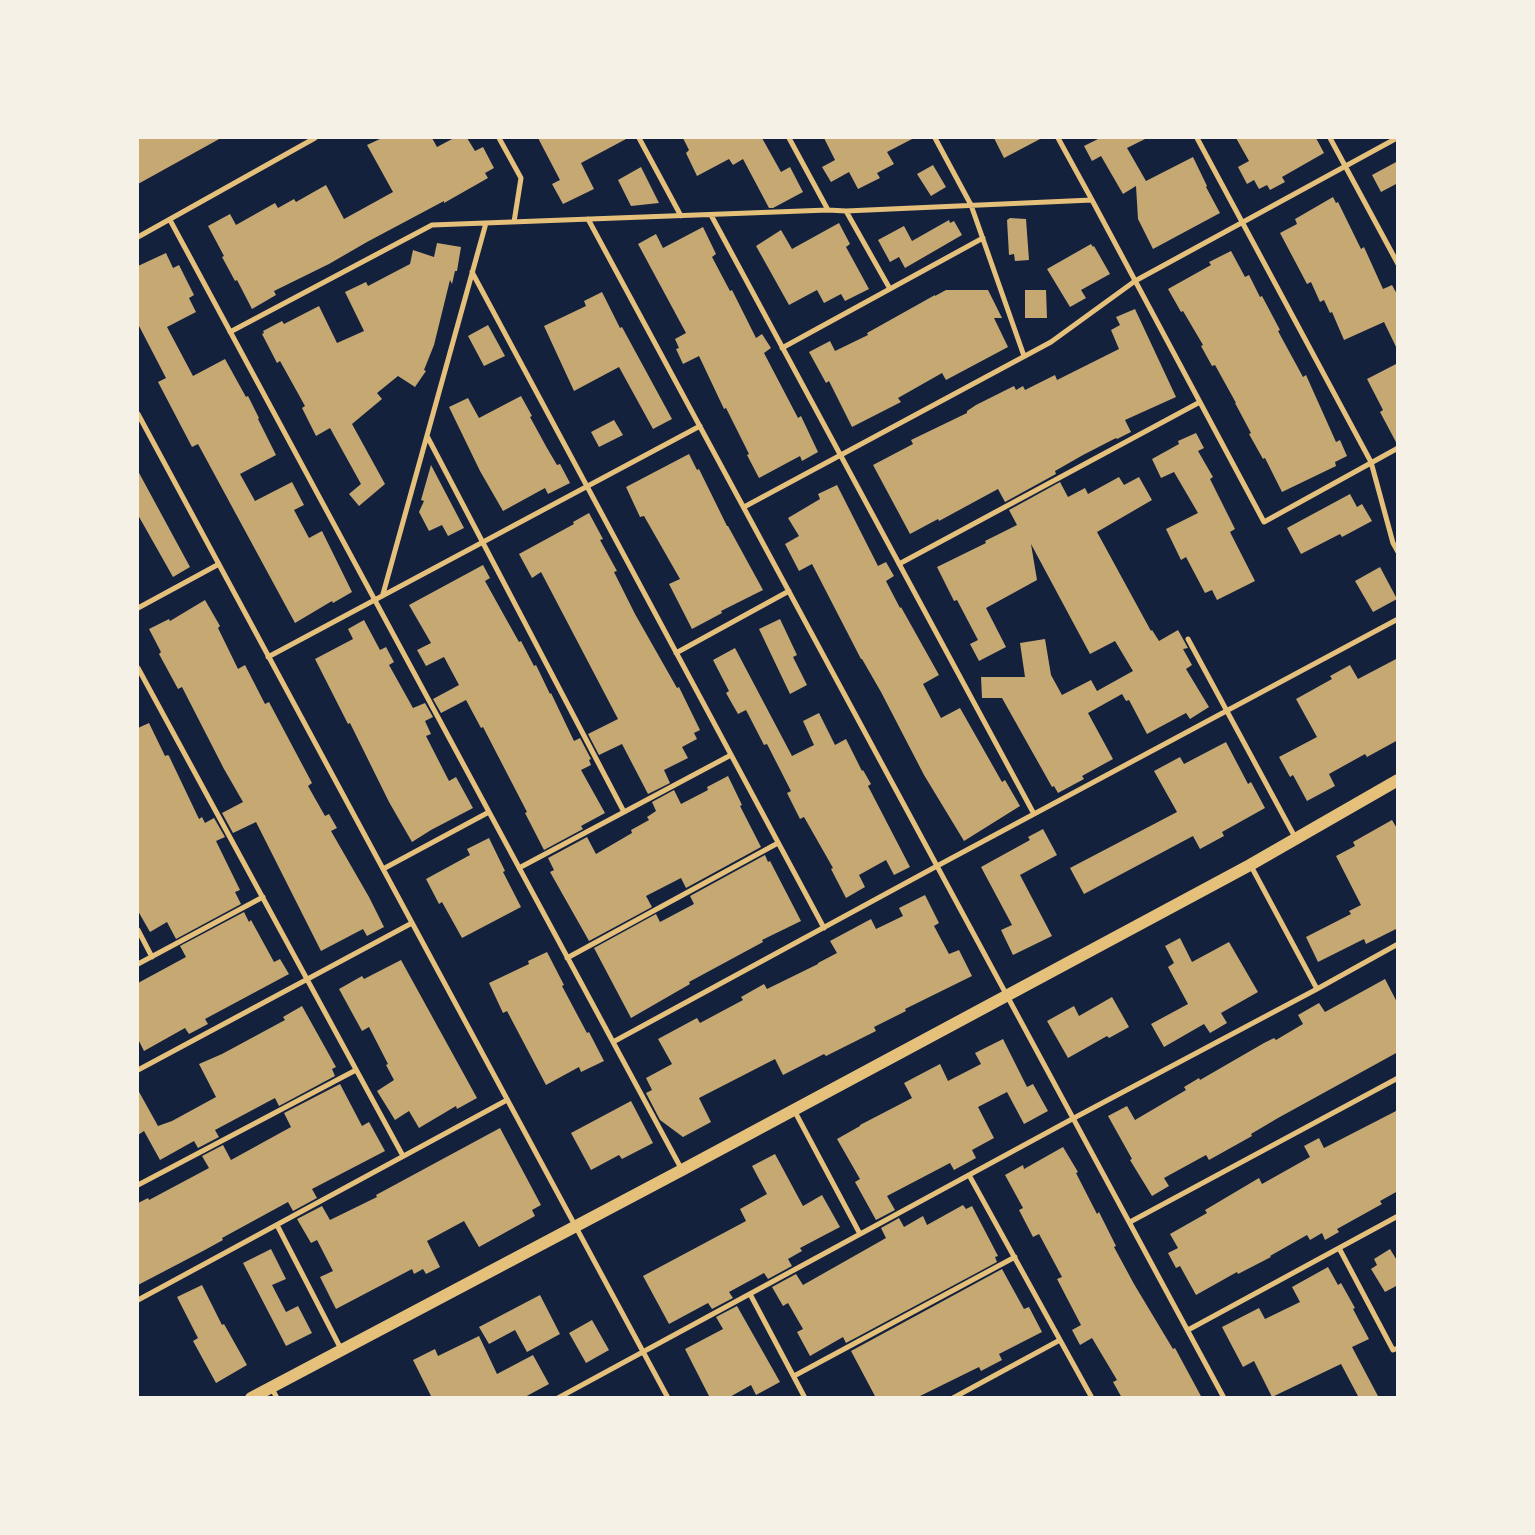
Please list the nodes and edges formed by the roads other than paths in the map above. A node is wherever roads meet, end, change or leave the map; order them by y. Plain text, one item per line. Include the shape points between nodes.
1 (315, 138) edge
2 (498, 138) edge
3 (639, 138) edge
4 (789, 138) edge
5 (935, 138) edge
6 (1058, 138) edge
7 (1197, 138) edge
8 (1330, 138) edge
9 (1396, 138) edge
10 (1345, 166) junction
11 (1092, 200) junction
12 (971, 205) junction
13 (828, 210) junction
14 (846, 211) junction
15 (711, 215) junction
16 (681, 216) junction
17 (588, 219) junction
18 (170, 220) junction
19 (514, 222) junction
20 (1242, 222) junction
21 (486, 223) junction
22 (138, 237) edge
23 (983, 238) junction
24 (1398, 264) edge
25 (472, 272) junction
26 (1136, 281) junction
27 (890, 289) junction
28 (230, 332) junction
29 (782, 348) junction
30 (1024, 356) junction
31 (1200, 402) junction
32 (138, 414) edge
33 (700, 426) junction
34 (427, 436) junction
35 (1398, 448) edge
36 (840, 456) junction
37 (1371, 462) junction
38 (587, 486) junction
39 (744, 507) junction
40 (483, 541) junction
41 (1398, 552) edge
42 (218, 564) junction
43 (899, 564) junction
44 (789, 591) junction
45 (383, 594) junction
46 (374, 599) junction
47 (138, 608) edge
48 (1398, 619) edge
49 (1188, 639) dead end
50 (676, 653) junction
51 (268, 657) junction
52 (138, 668) edge
53 (1226, 711) junction
54 (731, 755) junction
55 (1398, 780) edge
56 (489, 812) junction
57 (624, 812) junction
58 (1034, 814) junction
59 (1296, 839) junction
60 (778, 843) junction
61 (1250, 864) junction
62 (937, 866) junction
63 (519, 868) junction
64 (383, 870) junction
65 (262, 897) junction
66 (412, 923) junction
67 (824, 928) junction
68 (138, 930) edge
69 (1398, 944) edge
70 (152, 957) junction
71 (567, 958) junction
72 (138, 964) edge
73 (307, 979) junction
74 (1317, 989) junction
75 (1006, 995) junction
76 (613, 1042) junction
77 (138, 1070) edge
78 (356, 1070) junction
79 (1398, 1078) edge
80 (508, 1100) junction
81 (794, 1110) junction
82 (1074, 1118) junction
83 (403, 1156) junction
84 (682, 1170) junction
85 (969, 1175) junction
86 (138, 1185) edge
87 (1398, 1216) edge
88 (1130, 1222) junction
89 (277, 1225) junction
90 (576, 1226) junction
91 (860, 1234) junction
92 (1339, 1248) junction
93 (1015, 1257) junction
94 (750, 1294) junction
95 (138, 1300) edge
96 (1188, 1330) junction
97 (1060, 1340) junction
98 (1398, 1348) edge
99 (341, 1349) junction
100 (643, 1352) junction
101 (794, 1376) junction
102 (274, 1392) edge
103 (251, 1398) edge
104 (558, 1398) edge
105 (668, 1398) edge
106 (805, 1398) edge
107 (953, 1398) edge
108 (1092, 1398) edge
109 (1224, 1398) edge

1 - 18 street
2 - 19 street via 521,178
3 - 16 street
4 - 13 street
5 - 12 street
6 - 11 street
7 - 20 street
8 - 10 street
9 - 10 street
10 - 20 street
10 - 24 street
11 - 12 street
11 - 26 street
12 - 14 street
12 - 23 street
13 - 14 street
13 - 15 street
14 - 27 street
15 - 16 street
15 - 29 street
16 - 17 street
17 - 19 street
17 - 33 street
18 - 22 street
18 - 28 street
19 - 21 street
20 - 26 street
20 - 37 street
21 - 25 street
21 - 28 street via 432,225
23 - 27 street
23 - 30 street
25 - 34 street
25 - 38 street
26 - 30 street via 1051,342
26 - 31 street
27 - 29 street
28 - 46 street
29 - 36 street
30 - 36 street
31 - 37 street via 1264,522
31 - 43 street
32 - 42 street
33 - 38 street
33 - 39 street
34 - 40 street
34 - 45 street
35 - 37 street
36 - 39 street
36 - 43 street
37 - 41 street
38 - 40 street
38 - 50 street
39 - 44 street
40 - 45 street
40 - 57 street
42 - 47 street
42 - 51 street
43 - 58 street
44 - 50 street
44 - 62 street
45 - 46 street
46 - 51 street
46 - 56 street
48 - 53 street
49 - 53 street
50 - 54 street
51 - 64 street
52 - 65 street
53 - 58 street
53 - 59 street
54 - 57 street
54 - 60 street
55 - 59 main road
56 - 63 street
56 - 64 street
57 - 63 street
58 - 62 street
59 - 61 main road
60 - 67 street
60 - 71 street
61 - 74 street
61 - 75 main road
62 - 67 street
62 - 75 street
63 - 71 street
64 - 66 street
65 - 70 street
65 - 73 street
66 - 73 street
66 - 80 street
67 - 76 street
68 - 70 street
69 - 74 street
70 - 72 street
71 - 76 street
73 - 77 street
73 - 78 street
74 - 82 street
75 - 81 main road
75 - 82 street
76 - 84 street
78 - 83 street
78 - 86 street
79 - 88 street
80 - 83 street
80 - 90 street
81 - 84 main road
81 - 91 street
82 - 85 street
82 - 88 street
83 - 89 street
84 - 90 main road
85 - 91 street
85 - 93 street
87 - 92 street
88 - 96 street
89 - 95 street
89 - 99 street
90 - 99 main road
90 - 100 street
91 - 94 street
92 - 96 street
92 - 98 street via 1393,1350
93 - 97 street
93 - 101 street
94 - 100 street
94 - 101 street
96 - 109 street
97 - 107 street
97 - 108 street
99 - 102 main road
100 - 104 street
100 - 105 street
101 - 106 street
102 - 103 main road

